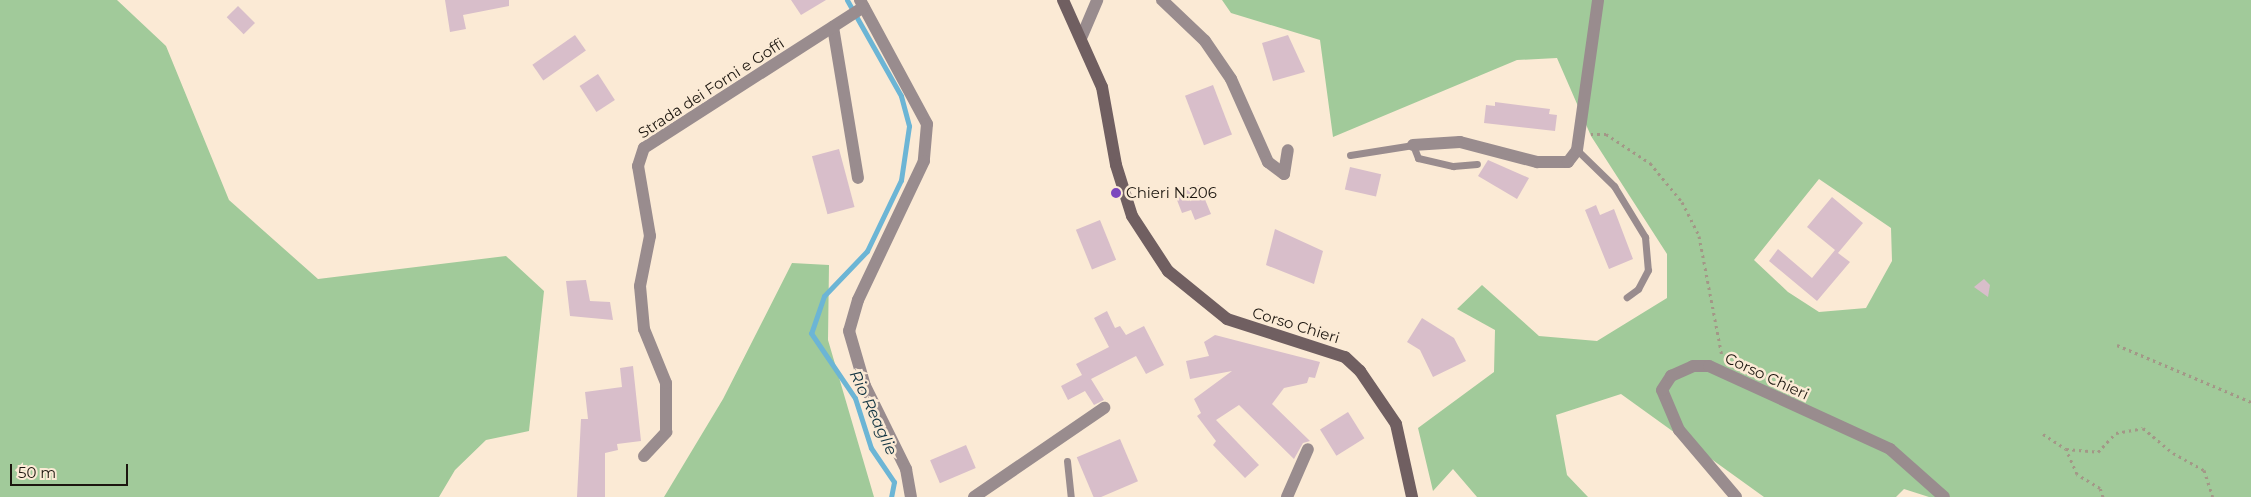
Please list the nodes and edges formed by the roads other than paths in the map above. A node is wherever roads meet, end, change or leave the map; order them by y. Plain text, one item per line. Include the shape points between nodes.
1 (1062, 0) edge
2 (1097, 0) edge
3 (1162, 0) edge
4 (1598, 0) edge
5 (861, 5) edge
6 (838, 24) junction
7 (1082, 36) junction
8 (1413, 145) junction
9 (1288, 150) dead end
10 (1577, 150) junction
11 (1350, 154) dead end
12 (1476, 164) dead end
13 (858, 178) dead end
14 (1627, 297) dead end
15 (1104, 408) dead end
16 (1308, 449) dead end
17 (644, 456) dead end
18 (1067, 460) dead end
19 (911, 497) edge
20 (974, 497) edge
21 (1071, 497) edge
22 (1288, 497) edge
23 (1412, 497) edge
24 (1736, 497) edge
25 (1944, 497) edge

1 - 7 main road, Corso Chieri
2 - 7 street
3 - 9 street via 1205,41 1232,79 1268,162 1284,174
4 - 10 street
5 - 6 street, Strada dei Forni e Goffi
5 - 19 street, Strada dei Forni e Goffi via 927,124 924,162 858,300 849,331 865,386 906,469
6 - 13 street
6 - 17 street, Strada dei Forni e Goffi via 644,148 638,166 650,236 640,286 644,329 666,383 666,432
7 - 23 main road, Corso Chieri via 1102,87 1116,165 1132,216 1168,271 1227,319 1345,357 1360,371 1396,424
8 - 10 street via 1460,142 1556,164 1568,162
8 - 11 lane
8 - 12 lane via 1418,158 1453,166
10 - 14 lane via 1614,186 1645,237 1648,270 1638,289
15 - 20 street
16 - 22 street
18 - 21 lane
24 - 25 street, Corso Chieri via 1679,430 1662,390 1671,376 1693,366 1709,366 1890,449

